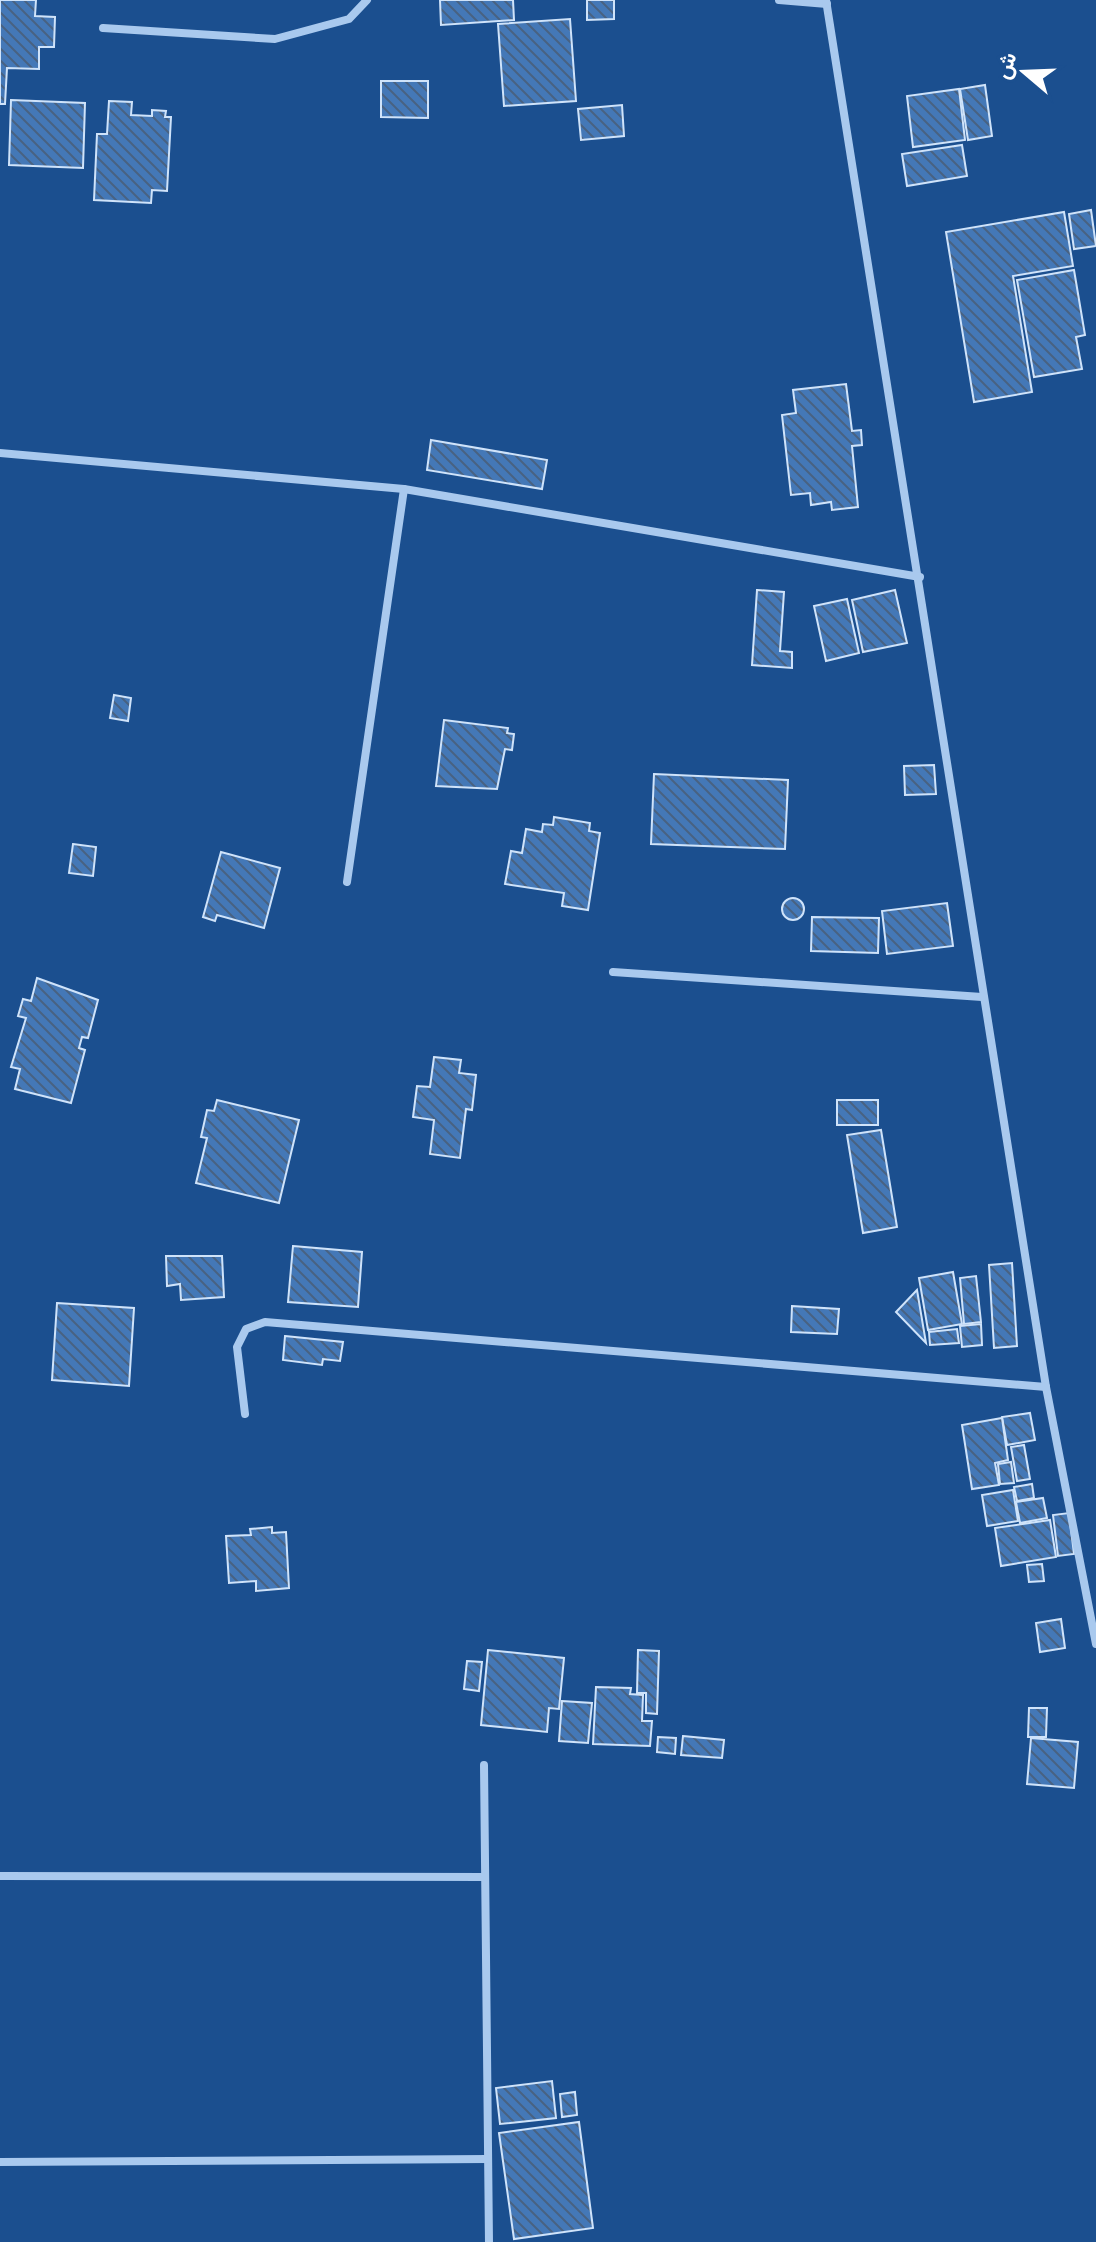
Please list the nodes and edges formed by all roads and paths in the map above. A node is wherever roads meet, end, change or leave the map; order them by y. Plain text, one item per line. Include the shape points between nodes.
1 (367, 0) edge
2 (779, 0) edge
3 (826, 2) edge
4 (103, 28) dead end
5 (0, 453) edge
6 (404, 489) junction
7 (920, 577) junction
8 (347, 882) dead end
9 (613, 972) dead end
10 (982, 997) junction
11 (1046, 1387) junction
12 (245, 1414) dead end
13 (1096, 1644) edge
14 (484, 1765) dead end
15 (0, 1876) edge
16 (484, 1877) junction
17 (488, 2159) junction
18 (0, 2162) edge
19 (489, 2242) edge

1 - 4 street via 349,19 275,39
2 - 3 street
3 - 7 street
5 - 6 street
6 - 7 street
6 - 8 street
7 - 10 street
9 - 10 street
10 - 11 street
11 - 12 street via 265,1322 246,1329 237,1347
11 - 13 street
14 - 16 street
15 - 16 street
16 - 17 street
17 - 18 street
17 - 19 street

